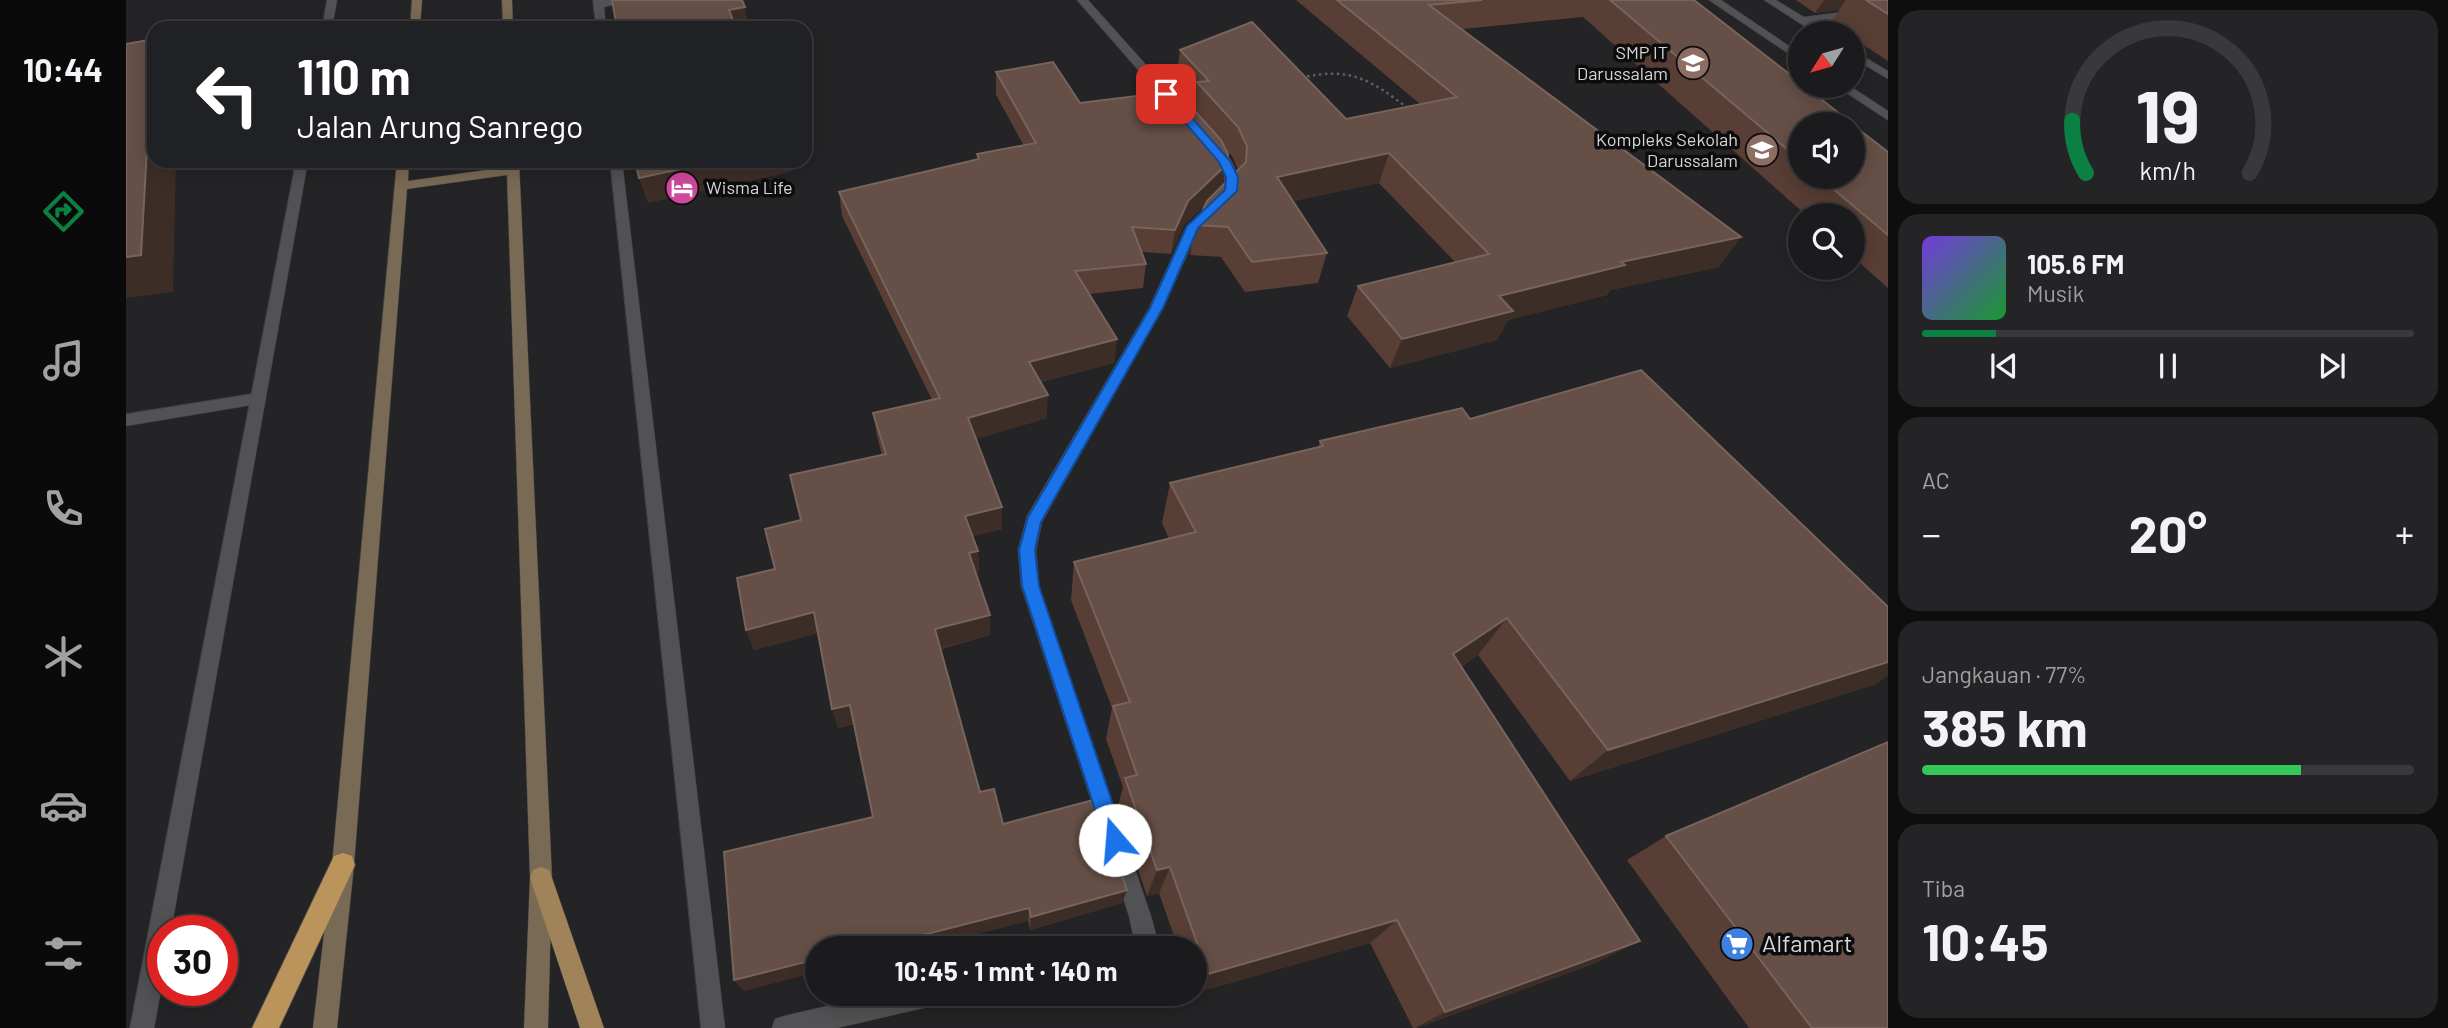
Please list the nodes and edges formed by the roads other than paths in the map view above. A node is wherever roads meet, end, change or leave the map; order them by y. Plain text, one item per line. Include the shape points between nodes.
1 (332, 0) edge
2 (417, 0) edge
3 (507, 0) edge
4 (629, 0) edge
5 (1082, 0) edge
6 (1714, 0) edge
7 (1769, 0) edge
8 (598, 2) edge
9 (1888, 9) edge
10 (328, 21) edge
11 (416, 21) edge
12 (508, 21) edge
13 (600, 21) edge
14 (1801, 21) joint
15 (1788, 42) edge
16 (1777, 44) junction
17 (1788, 51) edge
18 (1866, 62) edge
19 (1888, 76) edge
20 (1860, 98) edge
21 (1888, 116) edge
22 (301, 168) edge
23 (402, 168) edge
24 (498, 168) edge
25 (514, 168) edge
26 (617, 168) edge
27 (401, 186) junction
28 (258, 399) junction
29 (126, 420) edge
30 (343, 865) junction
31 (541, 878) junction
32 (1145, 936) edge
33 (880, 1006) edge
34 (142, 1028) edge
35 (265, 1028) edge
36 (325, 1028) edge
37 (536, 1028) edge
38 (592, 1028) edge
39 (713, 1028) edge
40 (784, 1028) edge

1 - 10 street
2 - 11 main road
3 - 12 main road
4 - 8 street
5 - 32 street via 1224,161 1232,177 1231,191 1193,226 1156,308 1033,521 1027,550 1030,586
6 - 16 street
7 - 14 street
8 - 13 street
9 - 14 street
15 - 16 street
16 - 17 street
18 - 19 street
20 - 21 street
22 - 28 street
23 - 27 main road
24 - 27 main road
25 - 31 main road
26 - 39 street
27 - 30 main road
28 - 29 street
28 - 34 street
30 - 35 highway
30 - 36 main road
31 - 37 main road
31 - 38 main road
33 - 40 street

